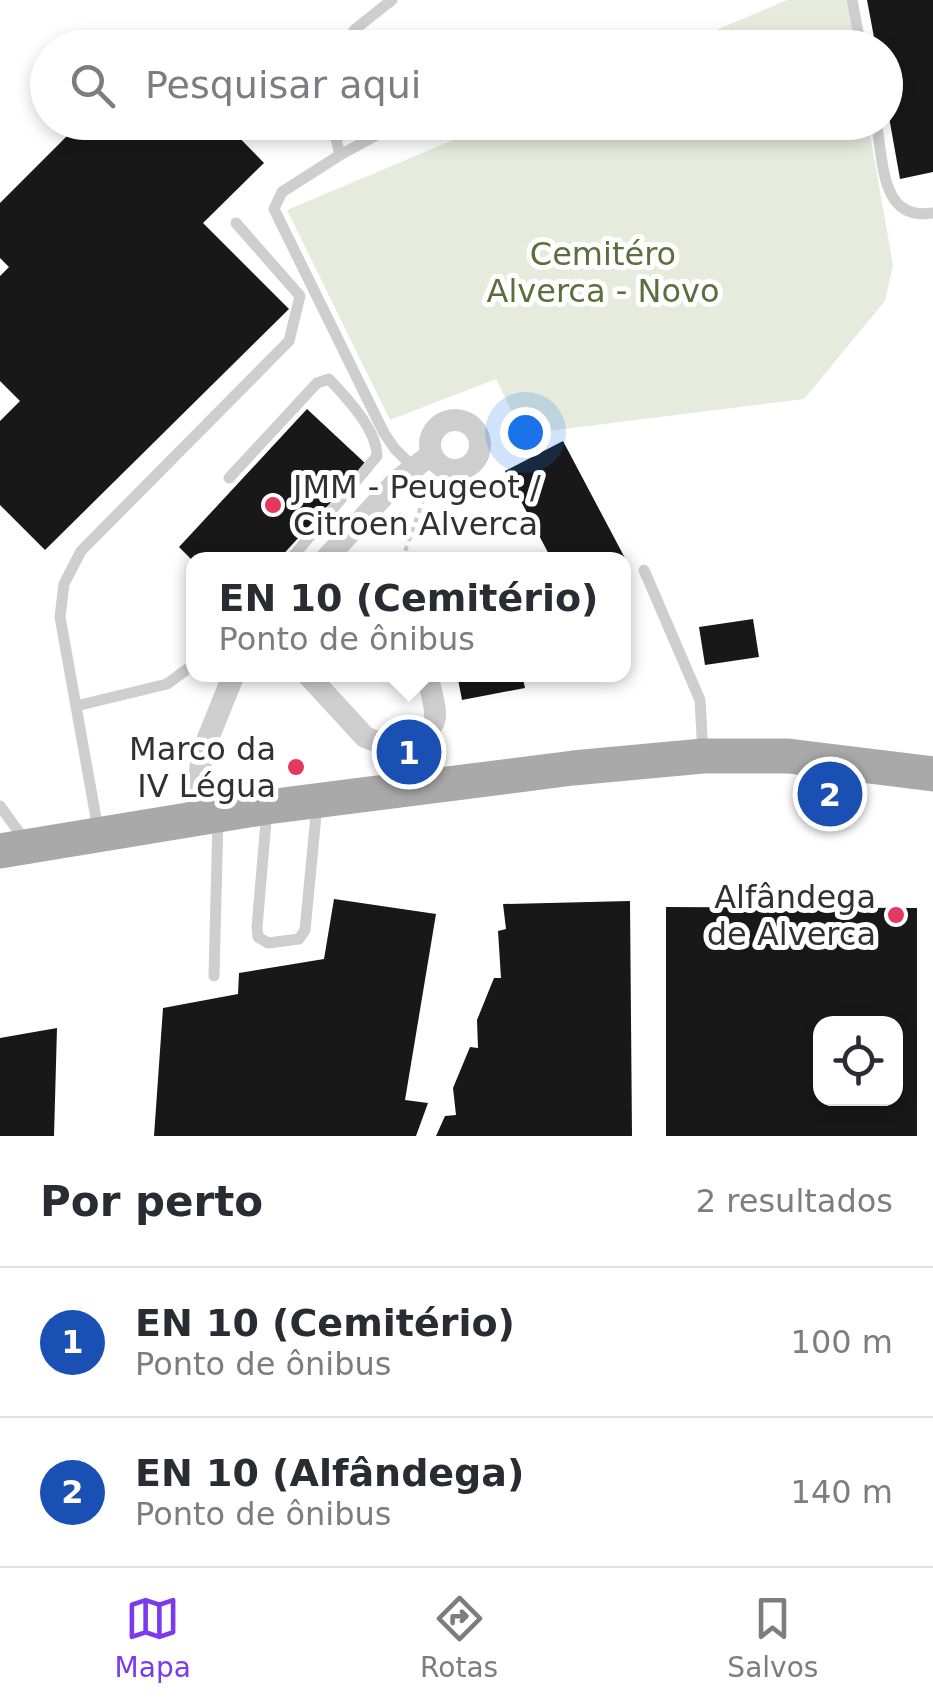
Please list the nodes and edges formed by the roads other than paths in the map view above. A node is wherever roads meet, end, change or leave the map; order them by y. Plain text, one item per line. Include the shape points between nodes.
1 (392, 0) edge
2 (852, 0) edge
3 (354, 30) edge
4 (858, 30) edge
5 (336, 140) edge
6 (367, 140) edge
7 (880, 140) edge
8 (340, 154) junction
9 (933, 213) edge
10 (236, 223) dead end
11 (422, 460) joint
12 (229, 478) dead end
13 (297, 552) edge
14 (333, 552) edge
15 (644, 570) dead end
16 (186, 670) edge
17 (231, 682) edge
18 (314, 682) edge
19 (429, 682) edge
20 (76, 706) junction
21 (702, 756) junction
22 (933, 774) edge
23 (317, 801) junction
24 (0, 806) edge
25 (267, 808) junction
26 (206, 816) junction
27 (98, 833) junction
28 (15, 848) edge
29 (214, 976) dead end

1 - 3 lane
2 - 4 lane
5 - 8 lane
6 - 8 lane
7 - 9 lane via 891,197 914,216
8 - 11 lane via 282,192 274,209 384,433
10 - 20 lane via 300,296 297,317 289,341 82,551 64,584 60,617
11 - 14 street
12 - 13 lane via 317,383 328,379 340,390 377,442 377,456
15 - 21 lane via 700,700
16 - 20 lane via 168,684
17 - 26 street via 202,753
18 - 19 street via 376,742 428,732 436,714
20 - 27 lane
21 - 22 main road via 788,756
21 - 23 main road
23 - 25 main road
23 - 25 lane via 305,930 299,939 268,943 258,937
24 - 28 lane
25 - 26 main road
26 - 27 main road
26 - 29 lane
27 - 28 main road

